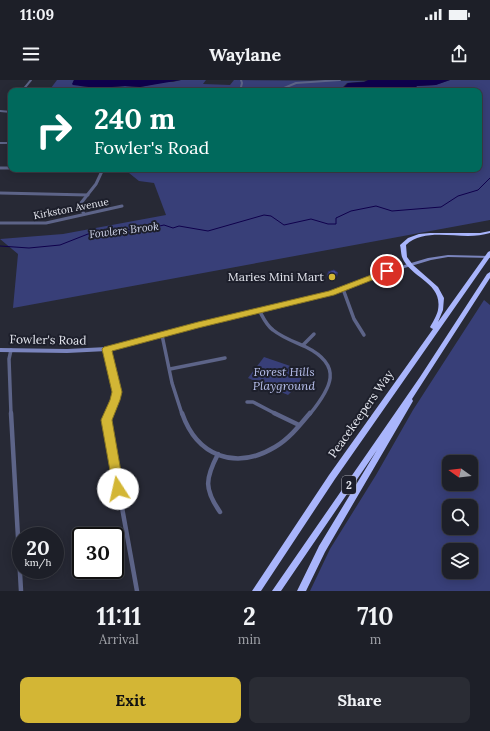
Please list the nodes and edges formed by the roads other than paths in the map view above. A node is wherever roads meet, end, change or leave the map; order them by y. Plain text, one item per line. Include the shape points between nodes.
1 (31, 80) edge
2 (340, 80) edge
3 (24, 88) edge
4 (284, 88) edge
5 (102, 172) edge
6 (0, 193) edge
7 (88, 195) junction
8 (122, 206) dead end
9 (84, 214) junction
10 (1, 223) edge
11 (0, 227) edge
12 (490, 232) edge
13 (490, 253) edge
14 (490, 257) edge
15 (409, 264) junction
16 (490, 274) edge
17 (344, 289) junction
18 (259, 310) junction
19 (314, 334) dead end
20 (162, 335) junction
21 (364, 335) dead end
22 (302, 345) junction
23 (107, 349) junction
24 (0, 350) edge
25 (11, 350) junction
26 (225, 358) dead end
27 (170, 368) junction
28 (405, 372) junction
29 (422, 379) junction
30 (247, 402) dead end
31 (299, 425) junction
32 (218, 454) junction
33 (220, 512) dead end
34 (277, 561) junction
35 (21, 591) edge
36 (137, 591) edge
37 (251, 591) edge
38 (256, 591) edge
39 (276, 591) edge
40 (301, 591) edge

1 - 3 street
2 - 4 street via 296,83
5 - 7 street
6 - 7 street
7 - 9 street via 81,205
8 - 9 street, Kirkston Avenue
9 - 10 street, Kirkston Avenue via 46,223
10 - 11 street
12 - 15 highway via 473,235 431,234 409,238 403,245
13 - 28 highway, Peacekeepers Way / 2
14 - 15 street, Fowler's Road via 448,256
15 - 17 street, Fowler's Road
15 - 28 highway via 434,286 441,297 442,310
16 - 29 highway, 2
17 - 18 street, Fowler's Road
17 - 21 street via 357,328
18 - 20 street, Fowler's Road
18 - 22 street via 273,331
19 - 22 street
20 - 23 street, Fowler's Road
20 - 27 street
22 - 31 street via 324,360 331,373 331,379 330,385
23 - 25 street, Fowler's Road
23 - 36 street via 117,392 107,417 107,424
24 - 25 street, Fowler's Road
25 - 35 street via 12,446
26 - 27 street
27 - 32 street via 188,428 198,442 211,453
28 - 34 highway, Peacekeepers Way / 2
29 - 39 highway, 2
29 - 40 highway via 404,414 322,549
30 - 31 street via 253,402
31 - 32 street via 276,447 254,456 232,457
32 - 33 street via 206,479 212,502
34 - 37 highway
34 - 38 highway, Peacekeepers Way / 2

